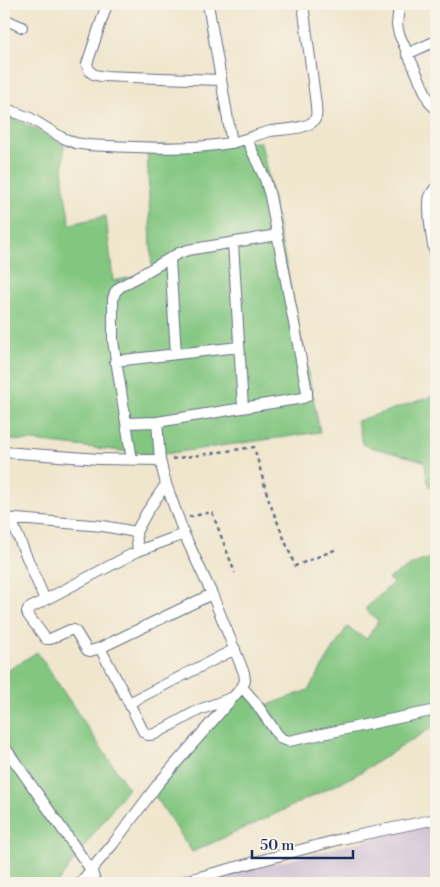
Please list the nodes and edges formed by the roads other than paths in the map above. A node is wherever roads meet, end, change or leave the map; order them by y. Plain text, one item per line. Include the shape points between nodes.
1 (107, 4) edge
2 (208, 4) edge
3 (303, 4) edge
4 (399, 4) edge
5 (4, 19) edge
6 (22, 27) dead end
7 (436, 41) edge
8 (408, 54) junction
9 (220, 80) junction
10 (436, 107) edge
11 (4, 108) edge
12 (247, 140) junction
13 (232, 143) junction
14 (436, 186) edge
15 (277, 235) junction
16 (232, 243) junction
17 (436, 256) edge
18 (170, 259) junction
19 (239, 346) junction
20 (176, 354) junction
21 (115, 361) junction
22 (243, 408) junction
23 (156, 422) junction
24 (126, 423) junction
25 (4, 452) edge
26 (132, 460) junction
27 (160, 460) junction
28 (166, 484) junction
29 (7, 519) edge
30 (136, 532) junction
31 (184, 534) junction
32 (138, 551) junction
33 (212, 594) junction
34 (45, 600) junction
35 (100, 648) junction
36 (235, 649) junction
37 (242, 687) junction
38 (233, 697) junction
39 (128, 703) junction
40 (436, 710) edge
41 (4, 746) edge
42 (436, 819) edge
43 (91, 870) junction
44 (80, 883) edge
45 (96, 883) edge
46 (177, 883) edge

1 - 9 street via 87,64 93,75
2 - 9 street
3 - 12 street via 316,116 305,126 271,131
4 - 8 street via 397,25
5 - 6 street
7 - 8 street
8 - 10 street via 430,104
9 - 13 street
11 - 13 street via 30,118 60,137 88,145 171,148
12 - 13 street
12 - 15 street via 265,180
14 - 17 street via 428,204
15 - 16 street
15 - 22 street via 308,392 303,398
16 - 18 street via 188,250
16 - 19 street
18 - 20 street
18 - 21 street via 114,292
19 - 20 street
19 - 22 street
20 - 21 street
21 - 24 street
22 - 23 street
23 - 24 street
23 - 27 street
24 - 26 street
25 - 26 street
26 - 27 street
27 - 28 street
28 - 30 street
28 - 31 street
29 - 30 street via 103,526
29 - 34 street
30 - 32 street
31 - 32 street
31 - 33 street
32 - 34 street
33 - 35 street
33 - 36 street
34 - 35 street via 27,612 46,639 74,630 87,650
35 - 39 street
36 - 37 street via 244,673
36 - 39 street
37 - 38 street
37 - 40 street via 282,739 290,741
38 - 39 street via 148,735
38 - 43 street via 158,784
41 - 43 street
42 - 46 street
43 - 44 street
43 - 45 street

